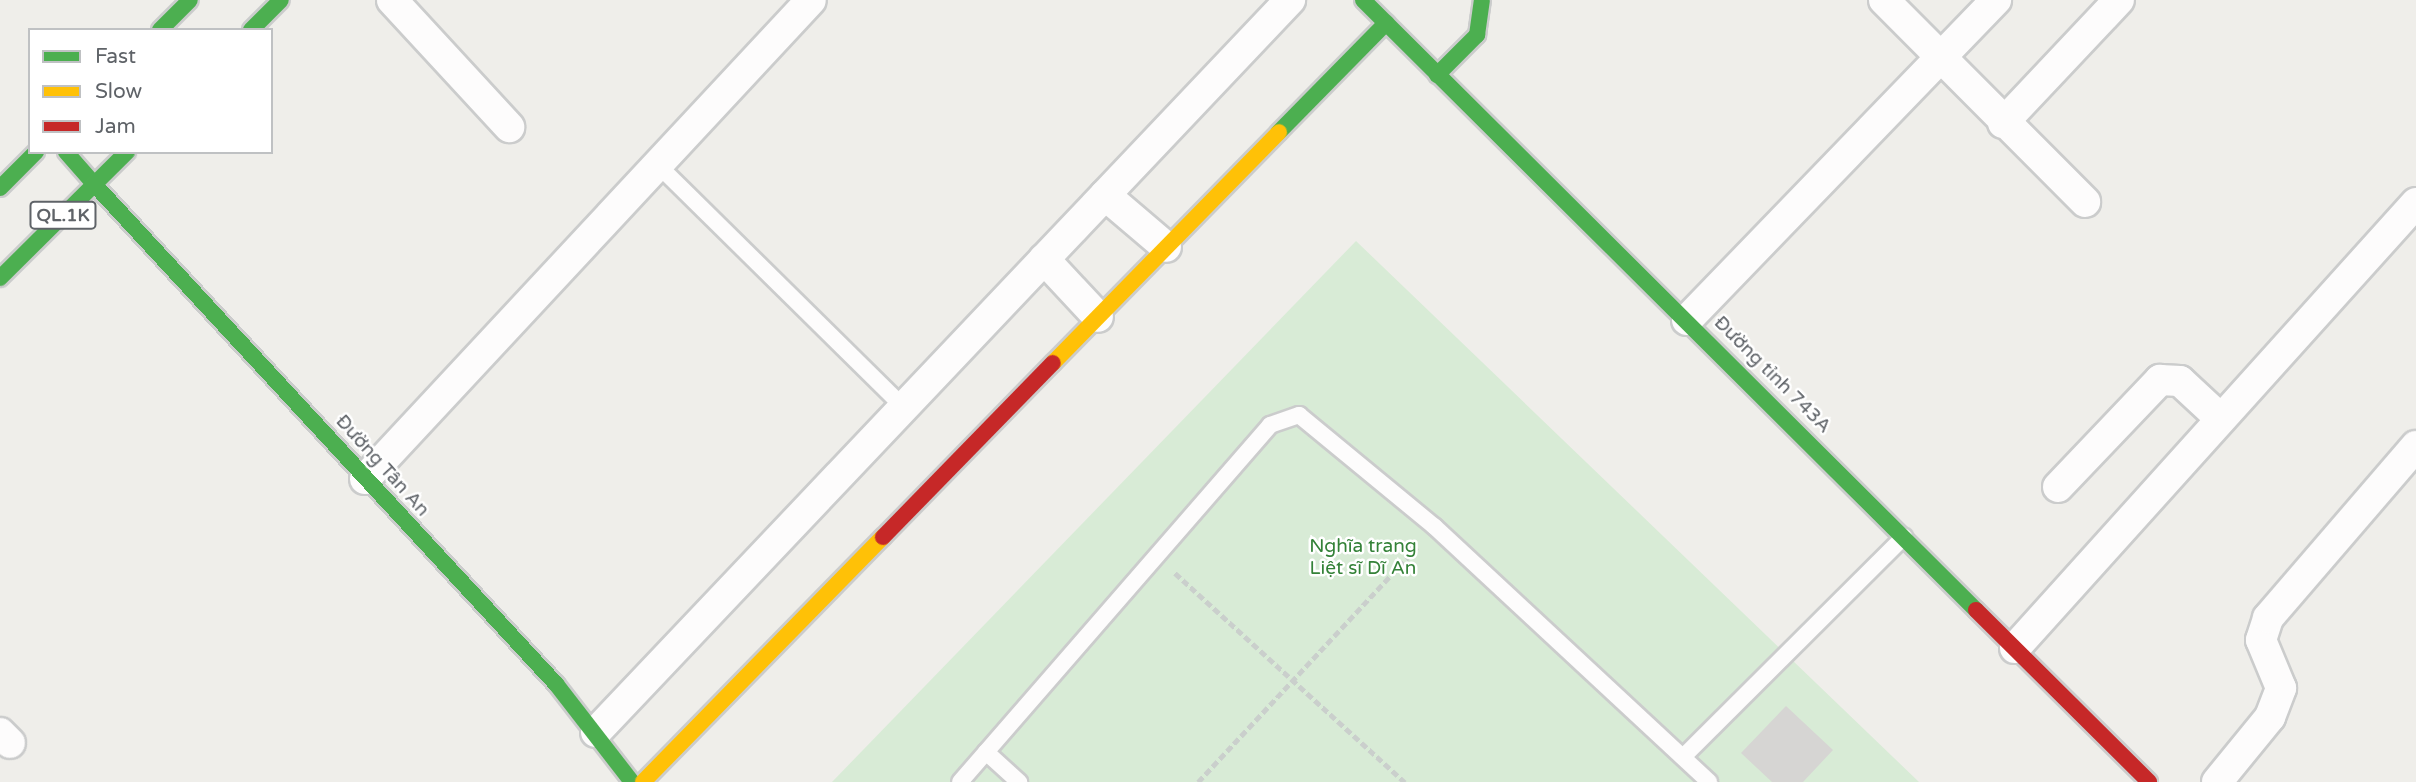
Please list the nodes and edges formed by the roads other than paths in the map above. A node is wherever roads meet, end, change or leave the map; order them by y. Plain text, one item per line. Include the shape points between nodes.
1 (190, 0) edge
2 (281, 0) edge
3 (391, 0) edge
4 (811, 0) edge
5 (1290, 0) edge
6 (1363, 0) edge
7 (1482, 0) edge
8 (1884, 0) edge
9 (1996, 0) edge
10 (2119, 0) edge
11 (1386, 23) junction
12 (162, 28) edge
13 (253, 28) edge
14 (1936, 58) junction
15 (1437, 75) junction
16 (2003, 123) junction
17 (509, 127) dead end
18 (34, 154) edge
19 (68, 154) edge
20 (125, 154) edge
21 (658, 166) junction
22 (94, 184) junction
23 (0, 188) edge
24 (1105, 194) junction
25 (2085, 202) dead end
26 (2416, 203) edge
27 (1166, 247) junction
28 (1044, 260) junction
29 (0, 278) edge
30 (1098, 317) junction
31 (1688, 320) junction
32 (903, 407) junction
33 (2220, 418) junction
34 (2416, 446) edge
35 (366, 480) junction
36 (2058, 487) dead end
37 (1904, 537) junction
38 (2015, 648) junction
39 (596, 732) junction
40 (986, 752) junction
41 (1683, 757) junction
42 (632, 782) edge
43 (643, 782) edge
44 (960, 782) edge
45 (1019, 782) edge
46 (1709, 782) edge
47 (2149, 782) edge
48 (2217, 782) edge

1 - 12 street
2 - 13 street
3 - 17 street
4 - 21 street
5 - 24 street
6 - 11 street, Đường tỉnh 743A
7 - 15 street via 1477,35
8 - 14 street
9 - 14 street
10 - 16 street
11 - 15 street, Đường tỉnh 743A
11 - 27 street
14 - 16 street
14 - 31 street
15 - 31 street, Đường tỉnh 743A
16 - 25 street
18 - 23 street, QL.1K
19 - 22 street, Đường Tân An
20 - 22 street, QL.1K
21 - 32 lane
21 - 35 street
22 - 29 street, QL.1K
22 - 35 street, Đường Tân An
24 - 27 street
24 - 28 street
26 - 33 street
27 - 30 street
28 - 30 street
28 - 32 street
30 - 43 street
31 - 37 street, Đường tỉnh 743A
32 - 39 street
33 - 36 street via 2180,381 2160,380
33 - 38 street
34 - 48 street via 2268,618 2261,640 2281,688 2270,717
35 - 39 street, Đường Tân An
37 - 38 street, Đường tỉnh 743A
37 - 41 lane
38 - 47 street, Đường tỉnh 743A
39 - 42 street, Đường Tân An
40 - 41 lane via 1152,553 1270,425 1299,415 1435,527
40 - 44 lane
40 - 45 lane
41 - 46 lane

